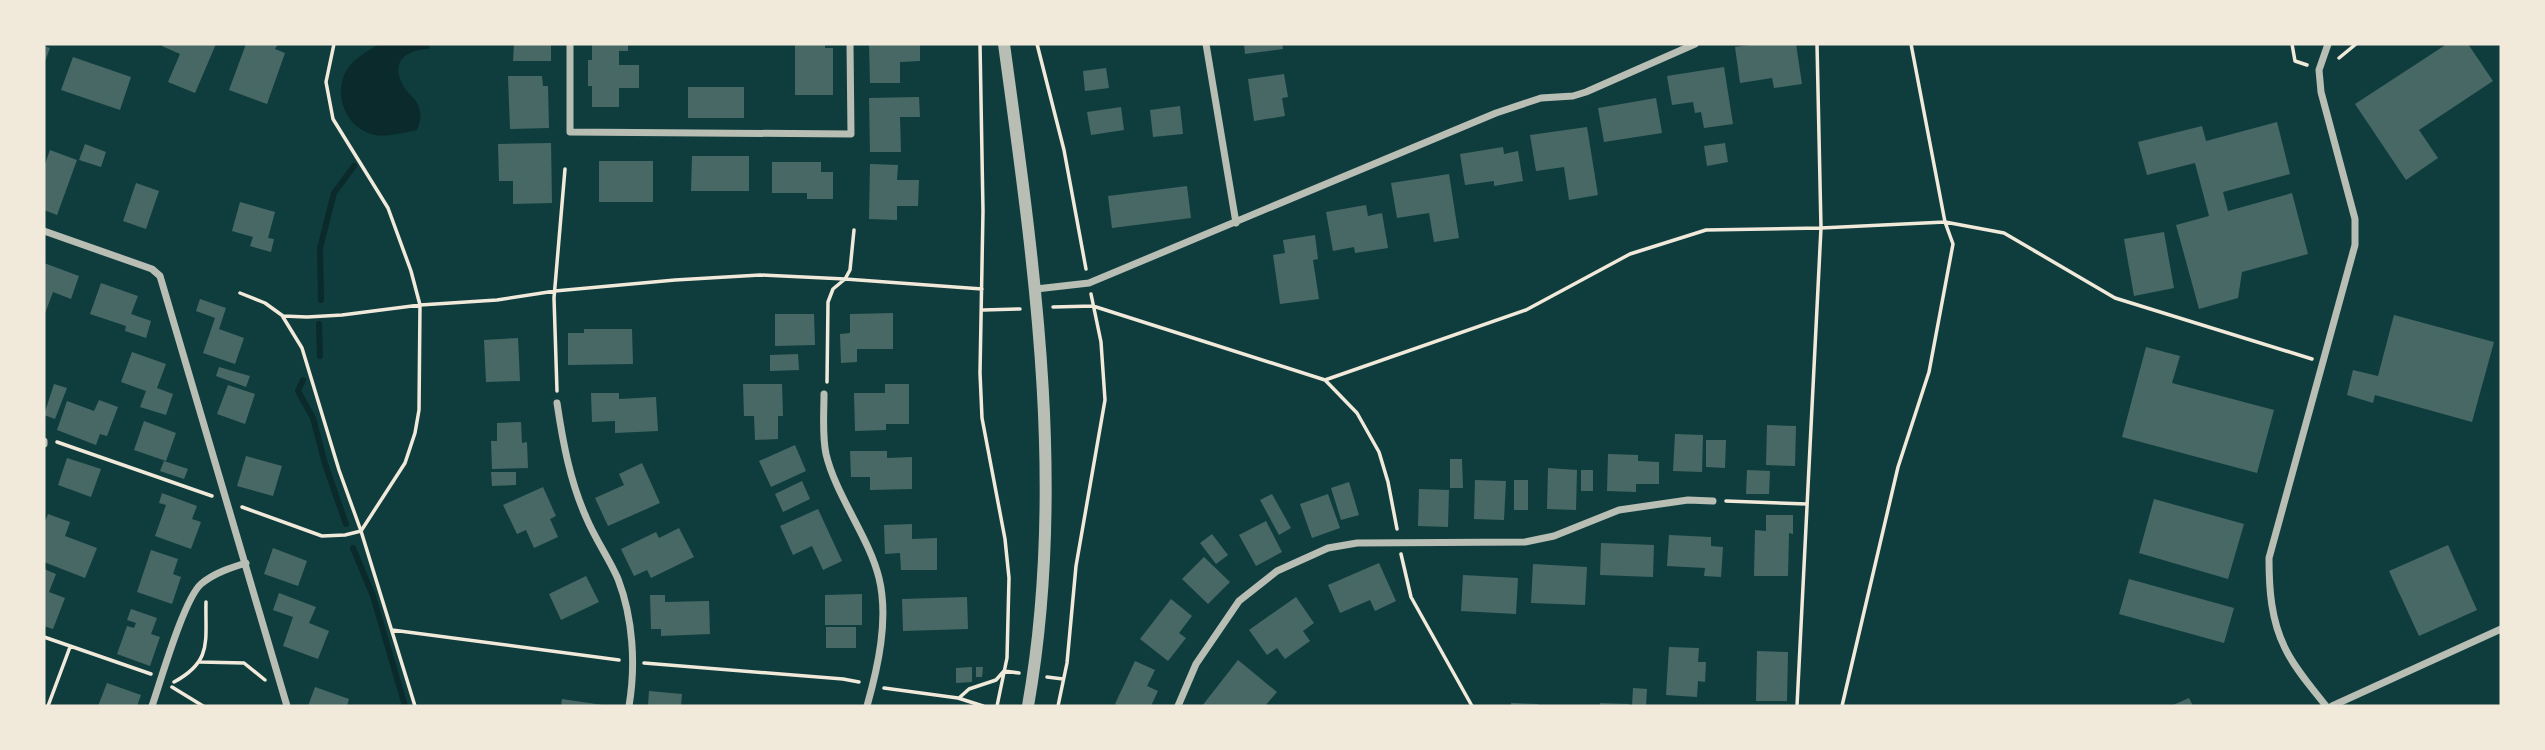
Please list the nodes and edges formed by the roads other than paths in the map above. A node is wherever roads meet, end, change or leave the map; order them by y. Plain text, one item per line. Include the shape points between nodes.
1 (570, 44) edge
2 (850, 44) edge
3 (1004, 44) edge
4 (1206, 44) edge
5 (1695, 44) edge
6 (2326, 47) edge
7 (1236, 223) junction
8 (44, 230) edge
9 (1036, 289) junction
10 (824, 394) road end
11 (557, 403) road end
12 (1713, 501) road end
13 (246, 563) junction
14 (2501, 629) edge
15 (286, 702) edge
16 (152, 706) edge
17 (629, 706) edge
18 (867, 706) edge
19 (1028, 706) edge
20 (1178, 706) edge
21 (2326, 706) edge
22 (2332, 706) edge

1 - 2 street via 570,132 851,134
3 - 9 street
4 - 7 street
5 - 7 street via 1586,92 1541,98 1496,113
6 - 21 street via 2319,70 2321,92 2355,219 2355,245 2269,558 2274,619 2285,649
7 - 9 street via 1089,283
8 - 13 street via 152,269 160,276
9 - 19 street via 1047,476 1045,571
10 - 18 street via 826,453 878,576 883,601 880,650
11 - 17 street via 572,481 627,607 632,662
12 - 20 street via 1619,510 1554,536 1525,542 1399,541 1328,548 1277,571 1239,601 1196,664
13 - 15 street
13 - 16 street via 221,571 195,590
14 - 22 street

